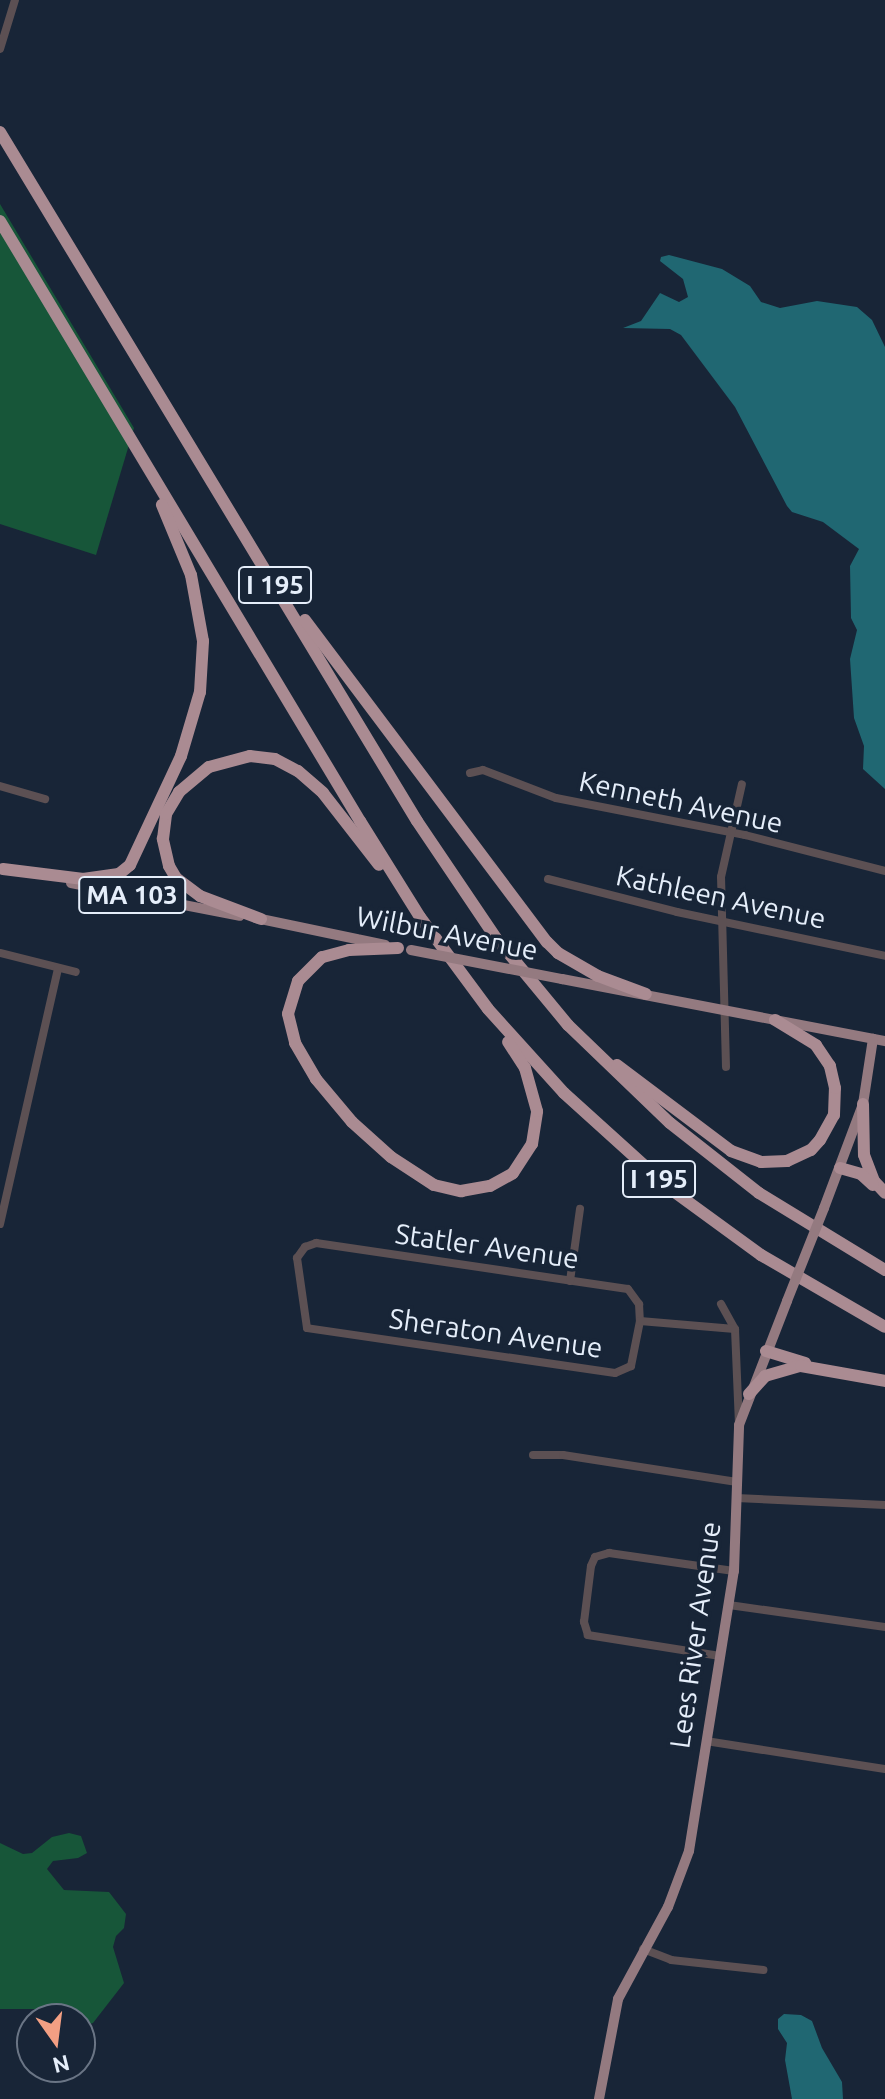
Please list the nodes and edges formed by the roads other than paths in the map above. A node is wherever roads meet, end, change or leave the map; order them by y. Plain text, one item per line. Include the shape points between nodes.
1 (15, 0) edge
2 (0, 49) edge
3 (0, 132) edge
4 (0, 221) edge
5 (134, 444) junction
6 (257, 554) junction
7 (470, 773) dead end
8 (742, 784) dead end
9 (0, 786) edge
10 (45, 799) dead end
11 (731, 832) junction
12 (1, 869) edge
13 (885, 871) edge
14 (548, 879) dead end
15 (420, 917) junction
16 (261, 919) junction
17 (721, 920) junction
18 (404, 949) junction
19 (0, 953) edge
20 (885, 956) edge
21 (58, 969) junction
22 (76, 972) dead end
23 (470, 986) junction
24 (646, 994) junction
25 (723, 1009) junction
26 (775, 1020) junction
27 (568, 1025) junction
28 (873, 1039) junction
29 (885, 1041) edge
30 (726, 1067) dead end
31 (863, 1104) junction
32 (840, 1168) junction
33 (4, 1177) edge
34 (885, 1194) edge
35 (580, 1209) dead end
36 (0, 1224) edge
37 (885, 1270) edge
38 (570, 1281) junction
39 (721, 1304) dead end
40 (640, 1321) junction
41 (885, 1327) edge
42 (307, 1328) joint
43 (735, 1329) junction
44 (766, 1351) junction
45 (839, 1373) junction
46 (885, 1381) edge
47 (749, 1394) junction
48 (739, 1425) junction
49 (533, 1455) dead end
50 (737, 1482) junction
51 (736, 1498) junction
52 (885, 1505) edge
53 (734, 1571) junction
54 (729, 1605) junction
55 (885, 1627) edge
56 (720, 1656) junction
57 (706, 1741) junction
58 (885, 1769) edge
59 (643, 1949) junction
60 (763, 1970) dead end
61 (599, 2099) edge

1 - 2 street
3 - 6 highway, I 195
4 - 5 highway, I 195
5 - 12 highway via 196,595 203,641 195,713 181,756 130,865 119,874 83,879
5 - 15 highway, I 195
6 - 24 highway via 536,931 583,968
6 - 27 highway, I 195 via 455,881
7 - 11 street, Kenneth Avenue via 483,770 556,798
8 - 11 street
9 - 10 street
11 - 13 street, Kenneth Avenue
11 - 17 street via 721,877
12 - 16 main road, Wilbur Avenue / MA 103
14 - 17 street, Kathleen Avenue
15 - 16 highway via 310,779 275,759 250,756 209,767 187,783 166,814 163,839 169,866 187,888
15 - 23 highway, I 195
16 - 18 main road, Wilbur Avenue / MA 103
17 - 20 street, Kathleen Avenue
17 - 25 street
18 - 23 highway via 349,950 313,963 293,992 290,1029 303,1059 352,1122 419,1177 461,1191 490,1186 513,1173 532,1144 537,1122 536,1099 525,1068
18 - 24 main road, Wilbur Avenue / MA 103, bridge
19 - 21 street
21 - 22 street
21 - 33 street
23 - 41 highway, I 195 via 564,1093 669,1188 773,1263
24 - 25 main road, Wilbur Avenue / MA 103
25 - 26 main road, Wilbur Avenue / MA 103
25 - 30 street
26 - 27 highway via 816,1045 830,1066 835,1088 834,1115 820,1140 799,1156 775,1163 748,1160 731,1151
26 - 28 main road, Wilbur Avenue / MA 103
27 - 37 highway, I 195 via 713,1159
28 - 29 main road, Wilbur Avenue / MA 103
28 - 31 main road, Lees River Avenue
31 - 32 main road, Lees River Avenue
31 - 34 highway via 864,1155
32 - 34 highway via 861,1174
32 - 44 main road, Lees River Avenue, bridge
33 - 36 street
35 - 38 street
38 - 40 street, Statler Avenue via 632,1292
38 - 42 street, Statler Avenue via 316,1243 297,1258
39 - 43 street
40 - 42 street, Sheraton Avenue via 631,1366 615,1373
40 - 43 street
43 - 48 street
44 - 45 highway
44 - 47 main road, Lees River Avenue
45 - 46 highway
45 - 47 highway via 801,1366 779,1370 765,1376
47 - 48 main road, Lees River Avenue
48 - 50 main road, Lees River Avenue
49 - 50 street
50 - 51 main road, Lees River Avenue
51 - 52 street
51 - 53 main road, Lees River Avenue
53 - 54 main road, Lees River Avenue
53 - 56 street via 609,1553 595,1557 591,1566 584,1622 588,1635
54 - 55 street
54 - 56 main road, Lees River Avenue
56 - 57 main road, Lees River Avenue
57 - 58 street
57 - 59 main road, Lees River Avenue via 684,1867
59 - 60 street via 671,1960
59 - 61 main road, Lees River Avenue via 618,1999

